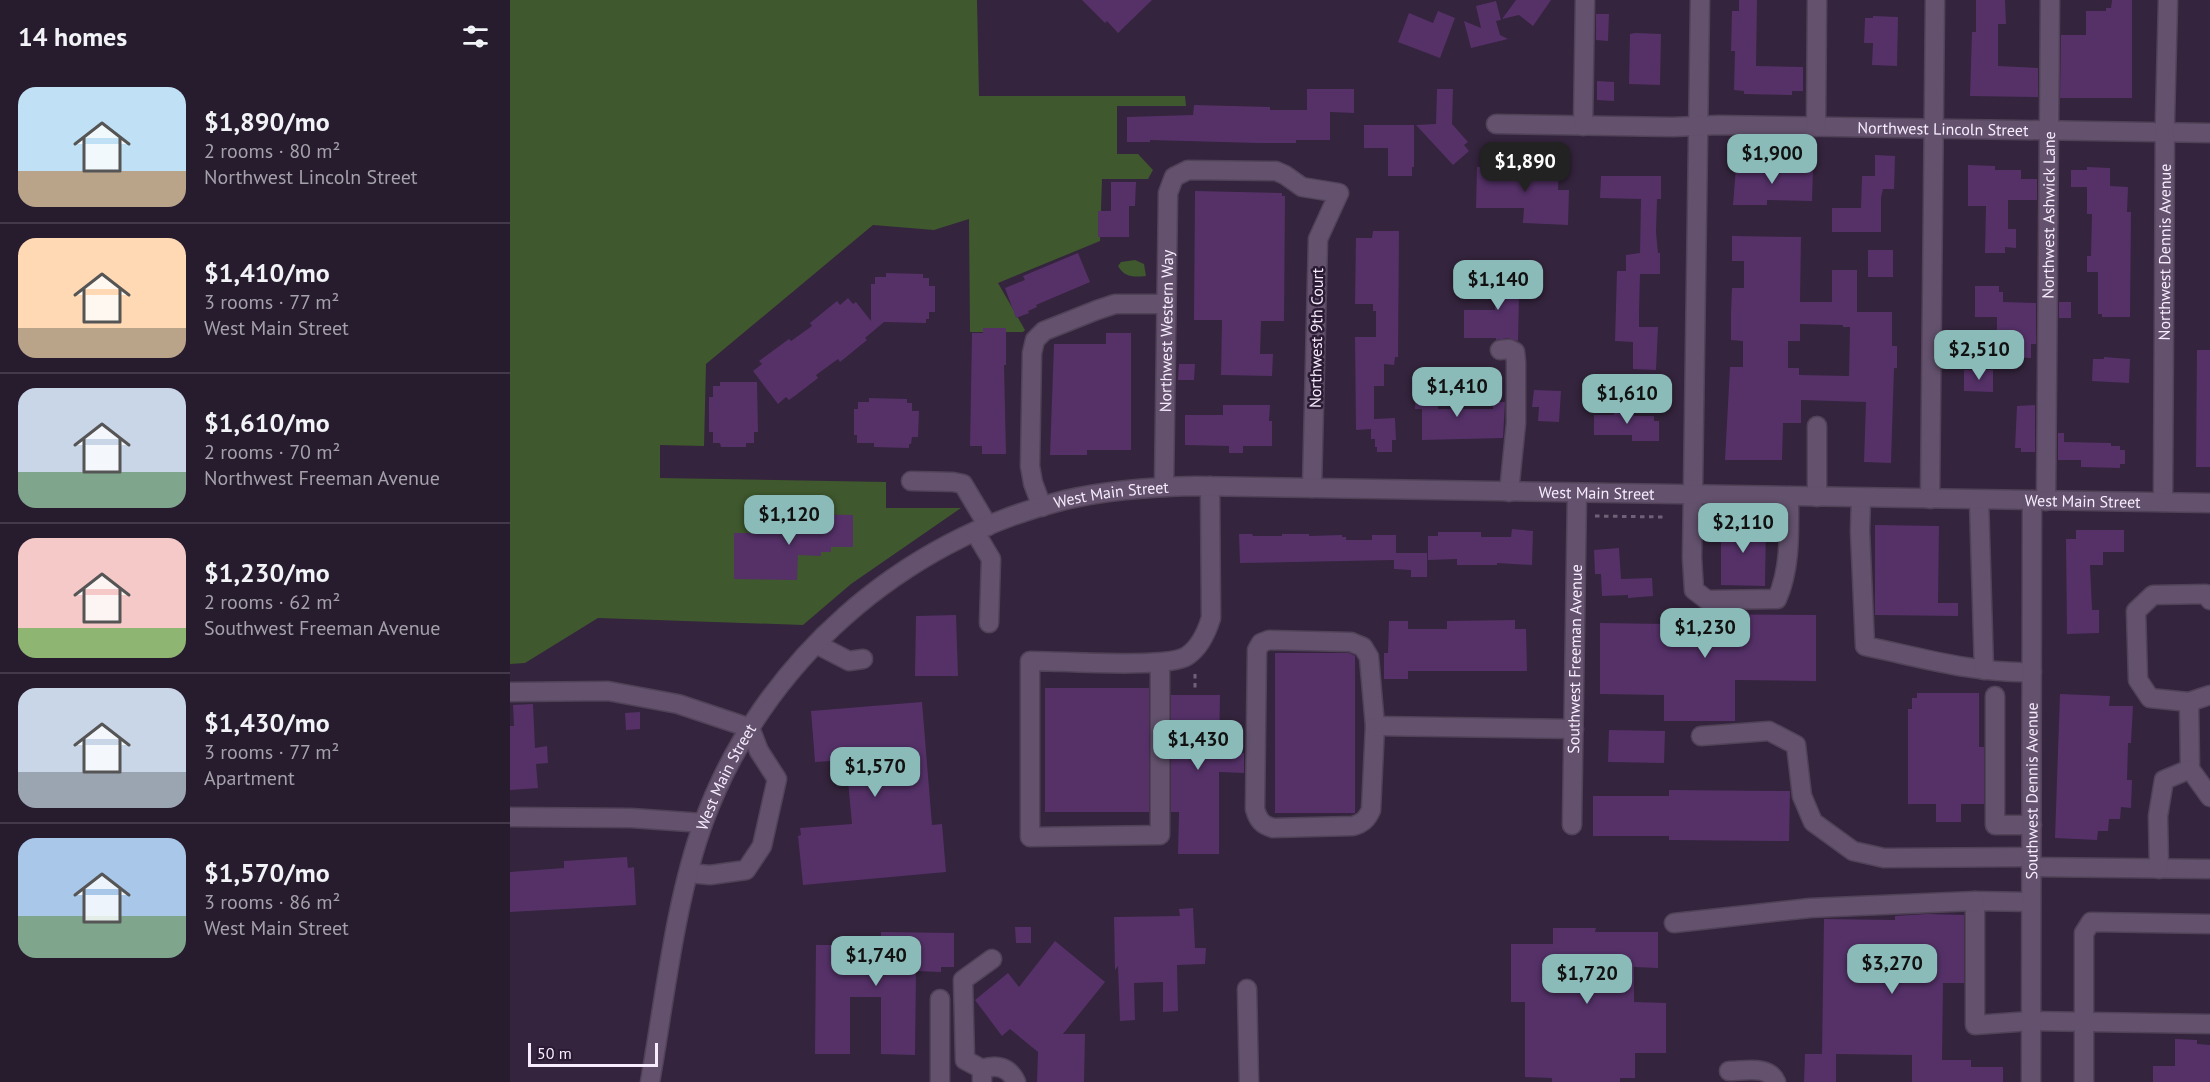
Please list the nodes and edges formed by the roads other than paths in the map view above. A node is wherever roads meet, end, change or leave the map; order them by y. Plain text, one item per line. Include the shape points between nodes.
1 (1585, 0) edge
2 (1700, 0) edge
3 (1817, 0) edge
4 (1935, 0) edge
5 (2050, 0) edge
6 (2168, 0) edge
7 (1496, 124) dead end
8 (1583, 126) junction
9 (1698, 126) junction
10 (1816, 127) junction
11 (1932, 129) junction
12 (2048, 130) junction
13 (2165, 132) junction
14 (2210, 133) edge
15 (1174, 177) joint
16 (1166, 304) junction
17 (1500, 350) dead end
18 (1817, 426) dead end
19 (911, 481) dead end
20 (1210, 486) junction
21 (1164, 487) junction
22 (1312, 488) junction
23 (1509, 492) junction
24 (1577, 493) junction
25 (1694, 495) junction
26 (1789, 496) junction
27 (1817, 497) junction
28 (1861, 498) junction
29 (1930, 499) junction
30 (1979, 500) junction
31 (2039, 501) junction
32 (2163, 502) junction
33 (2210, 503) edge
34 (1042, 507) junction
35 (982, 529) junction
36 (2210, 600) edge
37 (989, 623) dead end
38 (816, 644) junction
39 (863, 659) dead end
40 (1160, 663) junction
41 (1984, 670) junction
42 (2032, 672) junction
43 (510, 692) edge
44 (2210, 695) edge
45 (1995, 696) dead end
46 (2189, 702) junction
47 (1376, 726) junction
48 (750, 728) junction
49 (1574, 729) junction
50 (1701, 736) dead end
51 (2190, 769) junction
52 (2210, 797) edge
53 (510, 817) edge
54 (703, 823) junction
55 (1572, 825) dead end
56 (2032, 825) junction
57 (2031, 862) junction
58 (2159, 869) junction
59 (2210, 869) edge
60 (689, 873) junction
61 (1975, 901) junction
62 (2031, 902) junction
63 (1674, 923) dead end
64 (2210, 924) edge
65 (992, 959) dead end
66 (1247, 989) dead end
67 (940, 999) dead end
68 (2031, 1021) junction
69 (2084, 1022) junction
70 (2210, 1024) edge
71 (1729, 1071) dead end
72 (982, 1076) edge
73 (651, 1082) edge
74 (940, 1082) edge
75 (1016, 1082) edge
76 (1249, 1082) edge
77 (1776, 1082) edge
78 (2031, 1082) edge
79 (2084, 1082) edge

1 - 8 street
2 - 9 street
3 - 10 street
4 - 11 street
5 - 12 street, Northwest Ashwick Lane
6 - 13 street, Northwest Dennis Avenue
7 - 8 street, Northwest Lincoln Street
8 - 9 street, Northwest Lincoln Street
9 - 10 street, Northwest Lincoln Street
9 - 25 street
10 - 11 street, Northwest Lincoln Street
11 - 12 street, Northwest Lincoln Street
11 - 29 street
12 - 13 street, Northwest Lincoln Street
12 - 31 street, Northwest Ashwick Lane
13 - 14 street, Northwest Lincoln Street
13 - 32 street, Northwest Dennis Avenue
15 - 16 street, Northwest Western Way via 1168,193
15 - 22 street, Northwest 9th Court via 1188,170 1276,171 1302,187 1339,194 1318,239
16 - 21 street, Northwest Western Way
16 - 34 street via 1115,304 1044,331 1035,340 1030,466
17 - 23 street via 1515,352 1516,362 1516,423
18 - 27 street
19 - 35 street via 963,484
20 - 21 street, West Main Street
20 - 22 street, West Main Street
20 - 40 street via 1211,618 1206,633 1187,656
21 - 34 street, West Main Street via 1113,491
22 - 23 street, West Main Street
23 - 24 street, West Main Street
24 - 25 street, West Main Street
24 - 49 street, Southwest Freeman Avenue
25 - 26 street, West Main Street
25 - 26 street via 1694,590 1707,600 1777,599 1788,552
26 - 27 street, West Main Street
27 - 28 street, West Main Street
28 - 29 street, West Main Street
28 - 41 street via 1865,646
29 - 30 street, West Main Street
30 - 31 street, West Main Street
30 - 41 street
31 - 32 street, West Main Street
31 - 42 street, Southwest Dennis Avenue
32 - 33 street, West Main Street
34 - 35 street, West Main Street
35 - 37 street via 991,559
35 - 38 street, West Main Street via 892,578 856,605
36 - 46 street via 2206,594 2153,595 2136,611 2138,680 2150,698
38 - 39 street via 849,661
38 - 48 street, West Main Street via 776,689
40 - 40 street via 1030,661 1030,837 1160,835
41 - 42 street
42 - 56 street, Southwest Dennis Avenue
43 - 48 street via 608,691 678,704
44 - 46 street
45 - 56 street via 1995,825
46 - 51 street
47 - 47 street via 1369,657 1363,647 1351,642 1269,640 1261,644 1257,650 1258,819 1273,828 1361,823 1371,810
47 - 49 street
48 - 54 street, West Main Street via 726,769
48 - 60 street via 777,779 762,846 746,870 710,875
49 - 55 street, Southwest Freeman Avenue
50 - 57 street via 1769,731 1796,745 1802,795 1813,822 1853,851 1884,858
51 - 52 street
51 - 58 street via 2164,780 2158,816
53 - 54 street
54 - 60 street, West Main Street
56 - 57 street, Southwest Dennis Avenue
57 - 58 street
57 - 62 street, Southwest Dennis Avenue
58 - 59 street
60 - 73 street, West Main Street
61 - 62 street
61 - 63 street via 1810,908
61 - 68 street via 1975,1025
62 - 68 street, Southwest Dennis Avenue
64 - 69 street via 2091,922 2084,933
65 - 72 street via 963,980 965,1060
66 - 76 street
67 - 74 street
68 - 69 street
68 - 78 street, Southwest Dennis Avenue
69 - 70 street
69 - 79 street
71 - 77 street via 1766,1071
72 - 75 street via 992,1066 1002,1067

